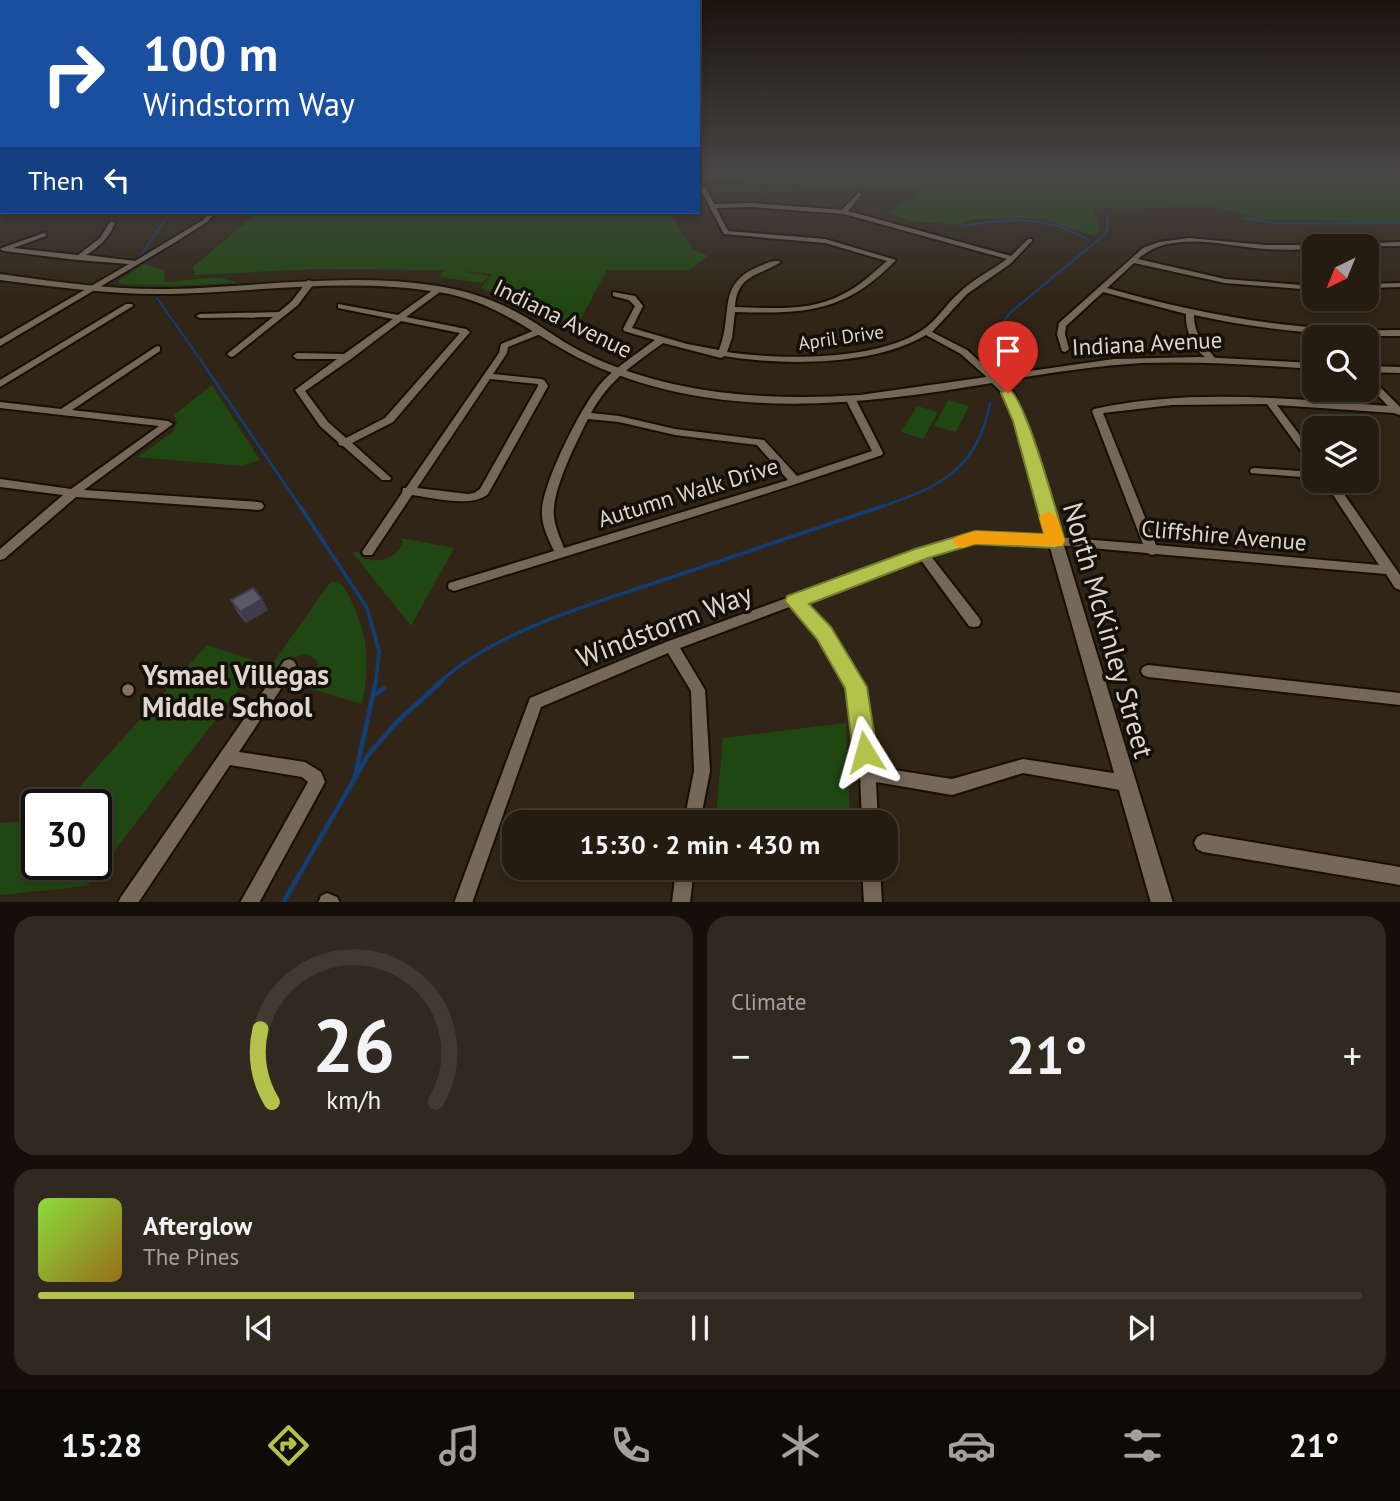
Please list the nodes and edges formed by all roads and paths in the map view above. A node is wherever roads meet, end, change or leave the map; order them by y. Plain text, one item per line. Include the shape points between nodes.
1 (211, 214) edge
2 (717, 214) edge
3 (852, 214) edge
4 (112, 223) dead end
5 (44, 235) dead end
6 (1030, 240) dead end
7 (1400, 244) edge
8 (1379, 245) edge
9 (1302, 247) edge
10 (2, 249) edge
11 (77, 258) junction
12 (1012, 258) junction
13 (1132, 260) junction
14 (777, 262) dead end
15 (137, 263) junction
16 (3, 279) edge
17 (311, 282) junction
18 (1400, 285) edge
19 (1379, 286) edge
20 (1302, 287) edge
21 (93, 288) junction
22 (440, 289) junction
23 (1102, 289) junction
24 (616, 295) dead end
25 (129, 306) dead end
26 (341, 306) dead end
27 (731, 309) junction
28 (1190, 313) junction
29 (282, 314) junction
30 (200, 316) dead end
31 (398, 318) junction
32 (926, 332) junction
33 (1400, 332) edge
34 (542, 333) junction
35 (661, 340) junction
36 (0, 343) edge
37 (157, 349) dead end
38 (1065, 349) dead end
39 (231, 354) dead end
40 (721, 355) junction
41 (297, 356) dead end
42 (348, 357) junction
43 (1212, 359) junction
44 (1302, 365) edge
45 (1379, 369) edge
46 (1400, 370) edge
47 (619, 371) junction
48 (487, 376) junction
49 (994, 379) junction
50 (0, 384) edge
51 (1379, 392) edge
52 (851, 400) junction
53 (1269, 401) junction
54 (0, 405) edge
55 (1398, 412) edge
56 (61, 413) junction
57 (586, 416) junction
58 (343, 443) junction
59 (1302, 445) edge
60 (1255, 471) dead end
61 (1302, 474) edge
62 (386, 478) dead end
63 (795, 481) junction
64 (0, 484) edge
65 (407, 491) junction
66 (73, 493) junction
67 (1337, 493) edge
68 (258, 506) dead end
69 (1055, 541) junction
70 (1152, 551) junction
71 (368, 552) dead end
72 (922, 553) junction
73 (561, 554) junction
74 (0, 556) edge
75 (1389, 570) junction
76 (1400, 585) edge
77 (454, 586) dead end
78 (794, 601) junction
79 (974, 622) dead end
80 (671, 646) junction
81 (289, 665) dead end
82 (1148, 671) dead end
83 (1400, 699) edge
84 (226, 757) junction
85 (868, 773) junction
86 (1126, 783) junction
87 (694, 810) edge
88 (870, 810) edge
89 (1203, 843) dead end
90 (1400, 876) edge
91 (684, 880) edge
92 (872, 880) edge
93 (127, 902) edge
94 (250, 902) edge
95 (463, 902) edge
96 (681, 902) edge
97 (873, 902) edge
98 (1162, 902) edge

1 - 15 street
2 - 27 street via 726,233 825,241 892,260 853,292 824,305
3 - 12 street
4 - 11 street via 99,244
5 - 10 street
6 - 12 street, April Drive
7 - 8 street
9 - 13 street via 1181,240 1154,245
10 - 11 street
11 - 15 street
12 - 32 street, April Drive via 963,293
13 - 20 street via 1225,281
13 - 23 street
14 - 27 street via 755,270 735,285
15 - 21 street
16 - 21 street, Indiana Avenue
17 - 21 street, Indiana Avenue via 185,291
17 - 22 street, Indiana Avenue via 384,282
17 - 29 street
18 - 19 street
21 - 36 street
22 - 31 street
22 - 34 street, Indiana Avenue via 495,306
23 - 28 street
23 - 38 street via 1062,325
24 - 35 street, April Drive via 635,300 639,306 627,329
25 - 50 street
26 - 31 street
27 - 40 street via 729,338
28 - 33 street via 1301,330
28 - 43 street via 1194,340
29 - 30 street
29 - 39 street
31 - 42 street
31 - 58 street via 466,332 389,420
32 - 40 street, April Drive via 892,346 835,357 787,360
32 - 49 street via 964,352
34 - 47 street, Indiana Avenue
34 - 48 street via 503,353
35 - 40 street, April Drive
35 - 47 street
37 - 56 street
41 - 42 street
42 - 58 street via 300,390
43 - 44 street, Indiana Avenue
43 - 49 street, Indiana Avenue via 1116,362
45 - 46 street
47 - 52 street, Indiana Avenue via 728,397
47 - 57 street via 594,399
48 - 65 street
48 - 65 street via 533,380 543,386 484,491 468,498
49 - 52 street, Indiana Avenue
49 - 69 street, North McKinley Street via 1008,393 1020,421
51 - 55 street
52 - 63 street, Autumn Walk Drive via 878,453
53 - 55 street
53 - 59 street
53 - 70 street via 1181,401 1097,411
54 - 56 street
56 - 66 street via 169,424
57 - 63 street via 760,442
57 - 73 street via 548,507 549,525
58 - 62 street
60 - 61 street
63 - 73 street, Autumn Walk Drive
64 - 66 street
65 - 71 street
66 - 68 street
66 - 74 street
67 - 75 street
69 - 70 street, Cliffshire Avenue
69 - 72 street, Windstorm Way via 975,537
69 - 86 street, North McKinley Street
70 - 75 street, Cliffshire Avenue
72 - 78 street, Windstorm Way
72 - 79 street
73 - 77 street, Autumn Walk Drive
75 - 76 street
78 - 80 street, Windstorm Way
78 - 85 street via 824,633 856,687
80 - 87 street via 698,690 702,771
80 - 95 street, Windstorm Way via 536,703
81 - 84 street
82 - 83 street
84 - 93 street
84 - 94 street via 305,770 317,782
85 - 86 street via 952,787 1023,766
85 - 88 street
86 - 98 street, North McKinley Street
89 - 90 street
91 - 96 street
92 - 97 street

